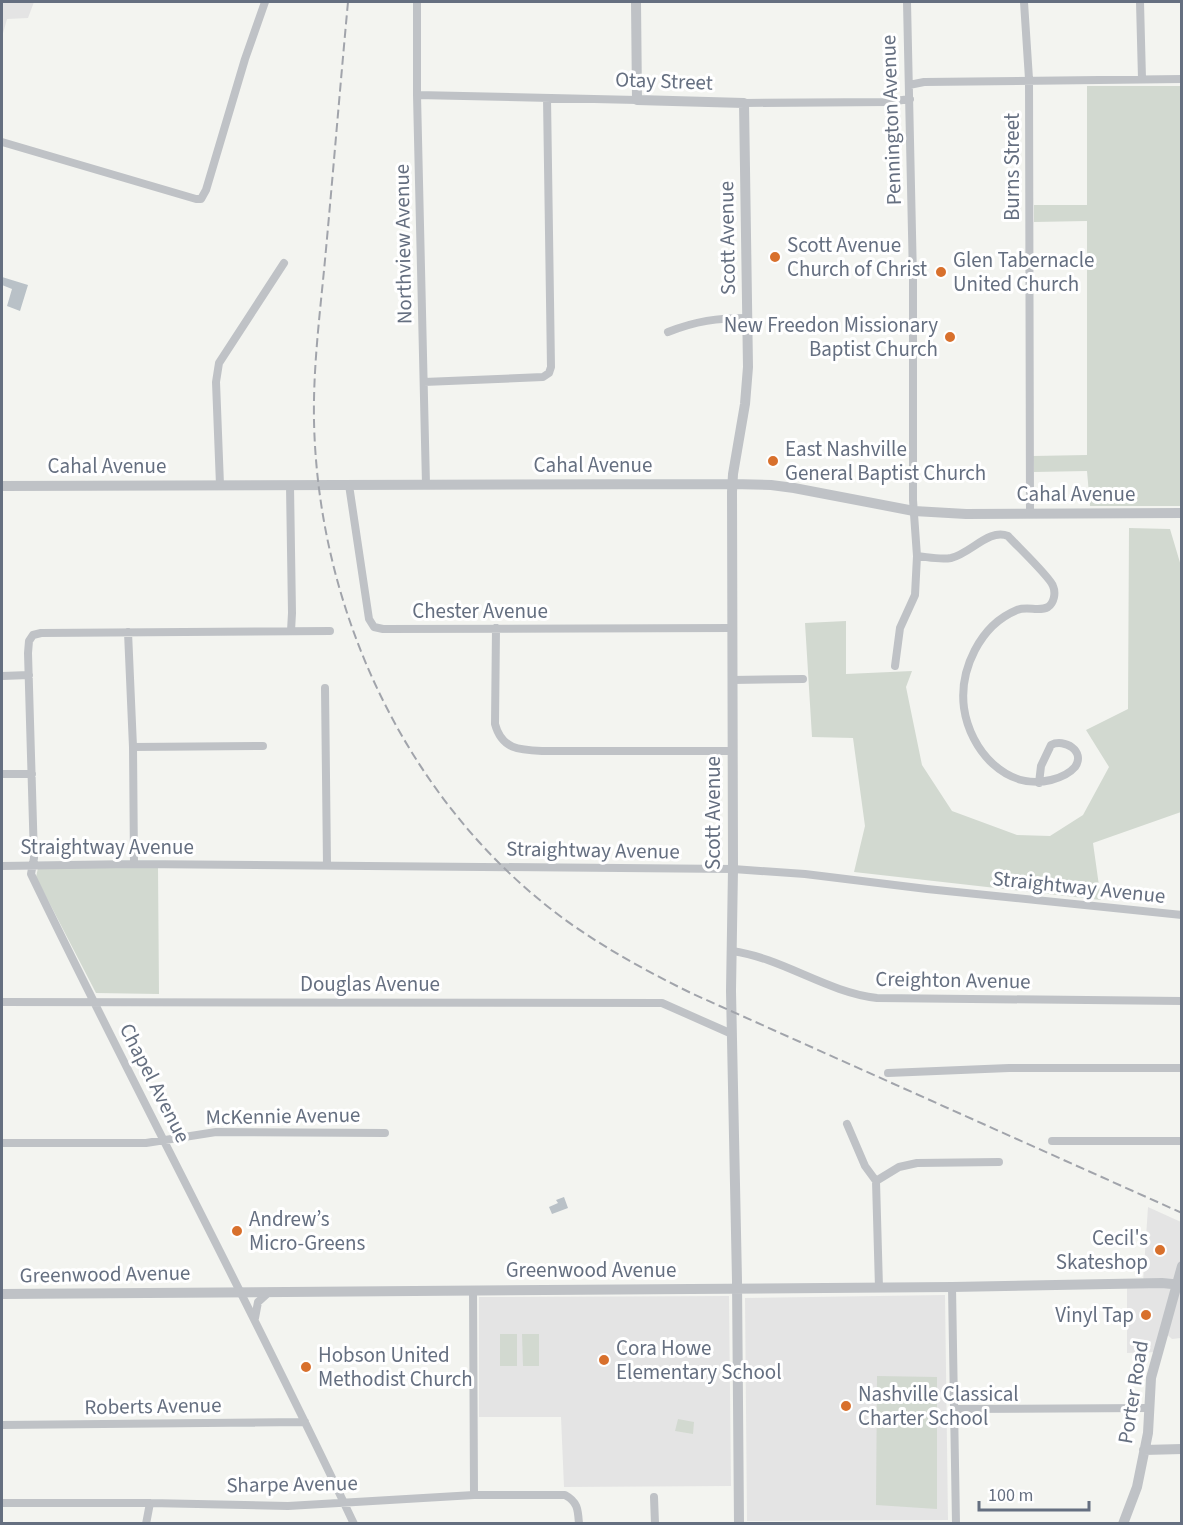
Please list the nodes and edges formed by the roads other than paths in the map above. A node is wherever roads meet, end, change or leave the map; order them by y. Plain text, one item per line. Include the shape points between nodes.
1 (265, 2) edge
2 (417, 2) edge
3 (636, 2) edge
4 (907, 2) edge
5 (1024, 2) edge
6 (1140, 2) edge
7 (1029, 79) junction
8 (1142, 79) junction
9 (1182, 80) edge
10 (909, 85) junction
11 (417, 95) junction
12 (547, 98) junction
13 (910, 99) junction
14 (637, 100) junction
15 (744, 103) junction
16 (2, 142) edge
17 (284, 263) dead end
18 (747, 318) junction
19 (668, 333) dead end
20 (423, 382) junction
21 (732, 484) junction
22 (220, 485) junction
23 (349, 485) junction
24 (426, 485) junction
25 (2, 486) edge
26 (290, 486) junction
27 (914, 511) junction
28 (1030, 513) junction
29 (1182, 513) edge
30 (916, 556) junction
31 (496, 628) junction
32 (732, 628) junction
33 (291, 631) junction
34 (330, 631) dead end
35 (128, 632) junction
36 (895, 666) dead end
37 (29, 675) junction
38 (2, 676) edge
39 (803, 679) dead end
40 (732, 680) junction
41 (324, 688) dead end
42 (263, 746) dead end
43 (133, 747) junction
44 (732, 751) junction
45 (2, 774) edge
46 (32, 774) junction
47 (1039, 783) junction
48 (134, 864) junction
49 (32, 865) junction
50 (2, 866) edge
51 (327, 866) junction
52 (733, 870) junction
53 (1182, 915) edge
54 (732, 951) junction
55 (1182, 1000) edge
56 (92, 1001) junction
57 (2, 1002) edge
58 (732, 1034) junction
59 (1182, 1068) edge
60 (888, 1073) dead end
61 (847, 1124) dead end
62 (385, 1133) dead end
63 (164, 1141) junction
64 (1052, 1141) dead end
65 (1182, 1141) edge
66 (2, 1143) edge
67 (999, 1162) dead end
68 (876, 1181) junction
69 (1182, 1266) edge
70 (1179, 1285) edge
71 (952, 1287) junction
72 (879, 1288) junction
73 (737, 1289) junction
74 (473, 1290) junction
75 (241, 1292) junction
76 (270, 1292) junction
77 (2, 1294) edge
78 (254, 1319) junction
79 (1149, 1408) junction
80 (954, 1410) junction
81 (305, 1422) junction
82 (2, 1425) edge
83 (1182, 1449) edge
84 (1144, 1450) junction
85 (474, 1495) junction
86 (654, 1497) dead end
87 (344, 1502) junction
88 (2, 1503) edge
89 (150, 1503) junction
90 (146, 1524) edge
91 (354, 1524) edge
92 (579, 1524) edge
93 (655, 1524) edge
94 (738, 1524) edge
95 (956, 1524) edge
96 (1124, 1524) edge

1 - 16 street via 201,199
2 - 11 street, Northview Avenue
3 - 14 street
4 - 10 street, Pennington Avenue
5 - 7 street, Burns Street
6 - 8 street
7 - 8 street
7 - 10 street
7 - 28 street, Burns Street
8 - 9 street
10 - 13 street, Pennington Avenue
11 - 12 street, Otay Street
11 - 20 street, Northview Avenue
12 - 14 street, Otay Street
12 - 20 street via 549,373 543,377
13 - 15 street, Otay Street
13 - 27 street, Pennington Avenue
14 - 15 street, Otay Street
15 - 18 street, Scott Avenue
17 - 22 street via 219,363 216,382
18 - 19 street via 693,322
18 - 21 street, Scott Avenue via 745,404
20 - 24 street, Northview Avenue
21 - 24 street, Cahal Avenue
21 - 27 street, Cahal Avenue via 794,488
21 - 32 street, Scott Avenue
22 - 25 street, Cahal Avenue
22 - 26 street, Cahal Avenue
23 - 24 street, Cahal Avenue
23 - 26 street, Cahal Avenue
23 - 31 street, Chester Avenue via 369,619 374,627
26 - 33 street
27 - 28 street, Cahal Avenue
27 - 30 street, Pennington Avenue
28 - 29 street, Cahal Avenue
30 - 36 street, Pennington Avenue via 915,595 900,628
30 - 47 street via 949,558 1000,533 1008,536 1053,585 1050,606 1016,610 987,633 970,660 963,694 968,726 981,752 1004,773
31 - 32 street, Chester Avenue
31 - 44 street via 495,724 498,734 512,747 544,751
32 - 40 street, Scott Avenue
33 - 34 street
33 - 35 street
35 - 37 street, Chapel Avenue via 33,635 29,641
35 - 43 street
37 - 38 street
37 - 46 street, Chapel Avenue
39 - 40 street
40 - 44 street, Scott Avenue
41 - 51 street
42 - 43 street
43 - 48 street
44 - 52 street, Scott Avenue
45 - 46 street
46 - 49 street, Chapel Avenue
47 - 47 street via 1056,779 1074,767 1078,760 1071,746 1064,742 1051,744 1041,766
48 - 49 street, Straightway Avenue
48 - 51 street, Straightway Avenue
49 - 50 street, Straightway Avenue
49 - 56 street, Chapel Avenue via 31,874
51 - 52 street, Straightway Avenue
52 - 53 street, Straightway Avenue via 805,874
52 - 54 street, Scott Avenue
54 - 55 street, Creighton Avenue via 752,954 858,996
54 - 58 street, Scott Avenue
56 - 57 street, Douglas Avenue
56 - 58 street, Douglas Avenue via 662,1003
56 - 63 street, Chapel Avenue
58 - 73 street, Scott Avenue
59 - 60 street
61 - 68 street via 865,1166
62 - 63 street, McKennie Avenue via 216,1132
63 - 66 street, McKennie Avenue
63 - 75 street, Chapel Avenue
64 - 65 street
67 - 68 street via 917,1163 899,1167
68 - 72 street
69 - 70 street, Porter Road
70 - 71 street, Greenwood Avenue
70 - 79 street, Porter Road via 1151,1378
71 - 72 street, Greenwood Avenue
71 - 80 street
72 - 73 street, Greenwood Avenue
73 - 74 street, Greenwood Avenue
73 - 94 street, Scott Avenue
74 - 76 street, Greenwood Avenue
74 - 85 street
75 - 76 street, Greenwood Avenue
75 - 77 street, Greenwood Avenue
75 - 78 street, Chapel Avenue
76 - 78 street via 258,1302
78 - 81 street, Chapel Avenue
79 - 80 street
79 - 84 street, Porter Road
80 - 95 street
81 - 82 street, Roberts Avenue
81 - 87 street, Chapel Avenue
83 - 84 street
84 - 96 street, Porter Road
85 - 87 street, Sharpe Avenue
85 - 92 street, Sharpe Avenue via 565,1495 578,1508
86 - 93 street
87 - 89 street, Sharpe Avenue via 288,1506
87 - 91 street, Chapel Avenue
88 - 89 street, Sharpe Avenue
89 - 90 street

